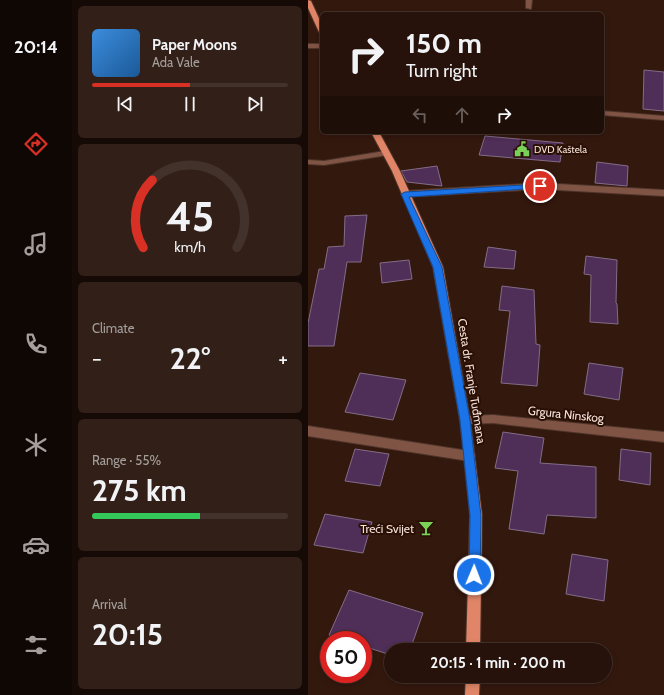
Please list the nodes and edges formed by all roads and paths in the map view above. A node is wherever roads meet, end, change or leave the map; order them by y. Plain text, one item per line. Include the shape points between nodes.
1 (529, 0) edge
2 (308, 1) edge
3 (529, 8) dead end
4 (320, 28) edge
5 (308, 46) edge
6 (320, 46) edge
7 (604, 113) edge
8 (664, 118) edge
9 (376, 134) edge
10 (385, 153) junction
11 (308, 162) edge
12 (664, 193) edge
13 (405, 194) junction
14 (465, 420) junction
15 (308, 431) edge
16 (664, 437) edge
17 (469, 456) junction
18 (473, 643) edge
19 (472, 683) edge
20 (472, 695) edge

1 - 3 street
2 - 4 main road
5 - 6 street
7 - 8 street
9 - 10 main road, Cesta dr. Franje Tuđmana
10 - 11 street via 324,163
10 - 13 main road, Cesta dr. Franje Tuđmana
12 - 13 street via 540,186
13 - 14 main road, Cesta dr. Franje Tuđmana via 438,267
14 - 16 street, Grgura Ninskog via 493,419
14 - 17 main road, Cesta dr. Franje Tuđmana
15 - 17 street
17 - 18 main road, Cesta dr. Franje Tuđmana via 476,516
19 - 20 main road

